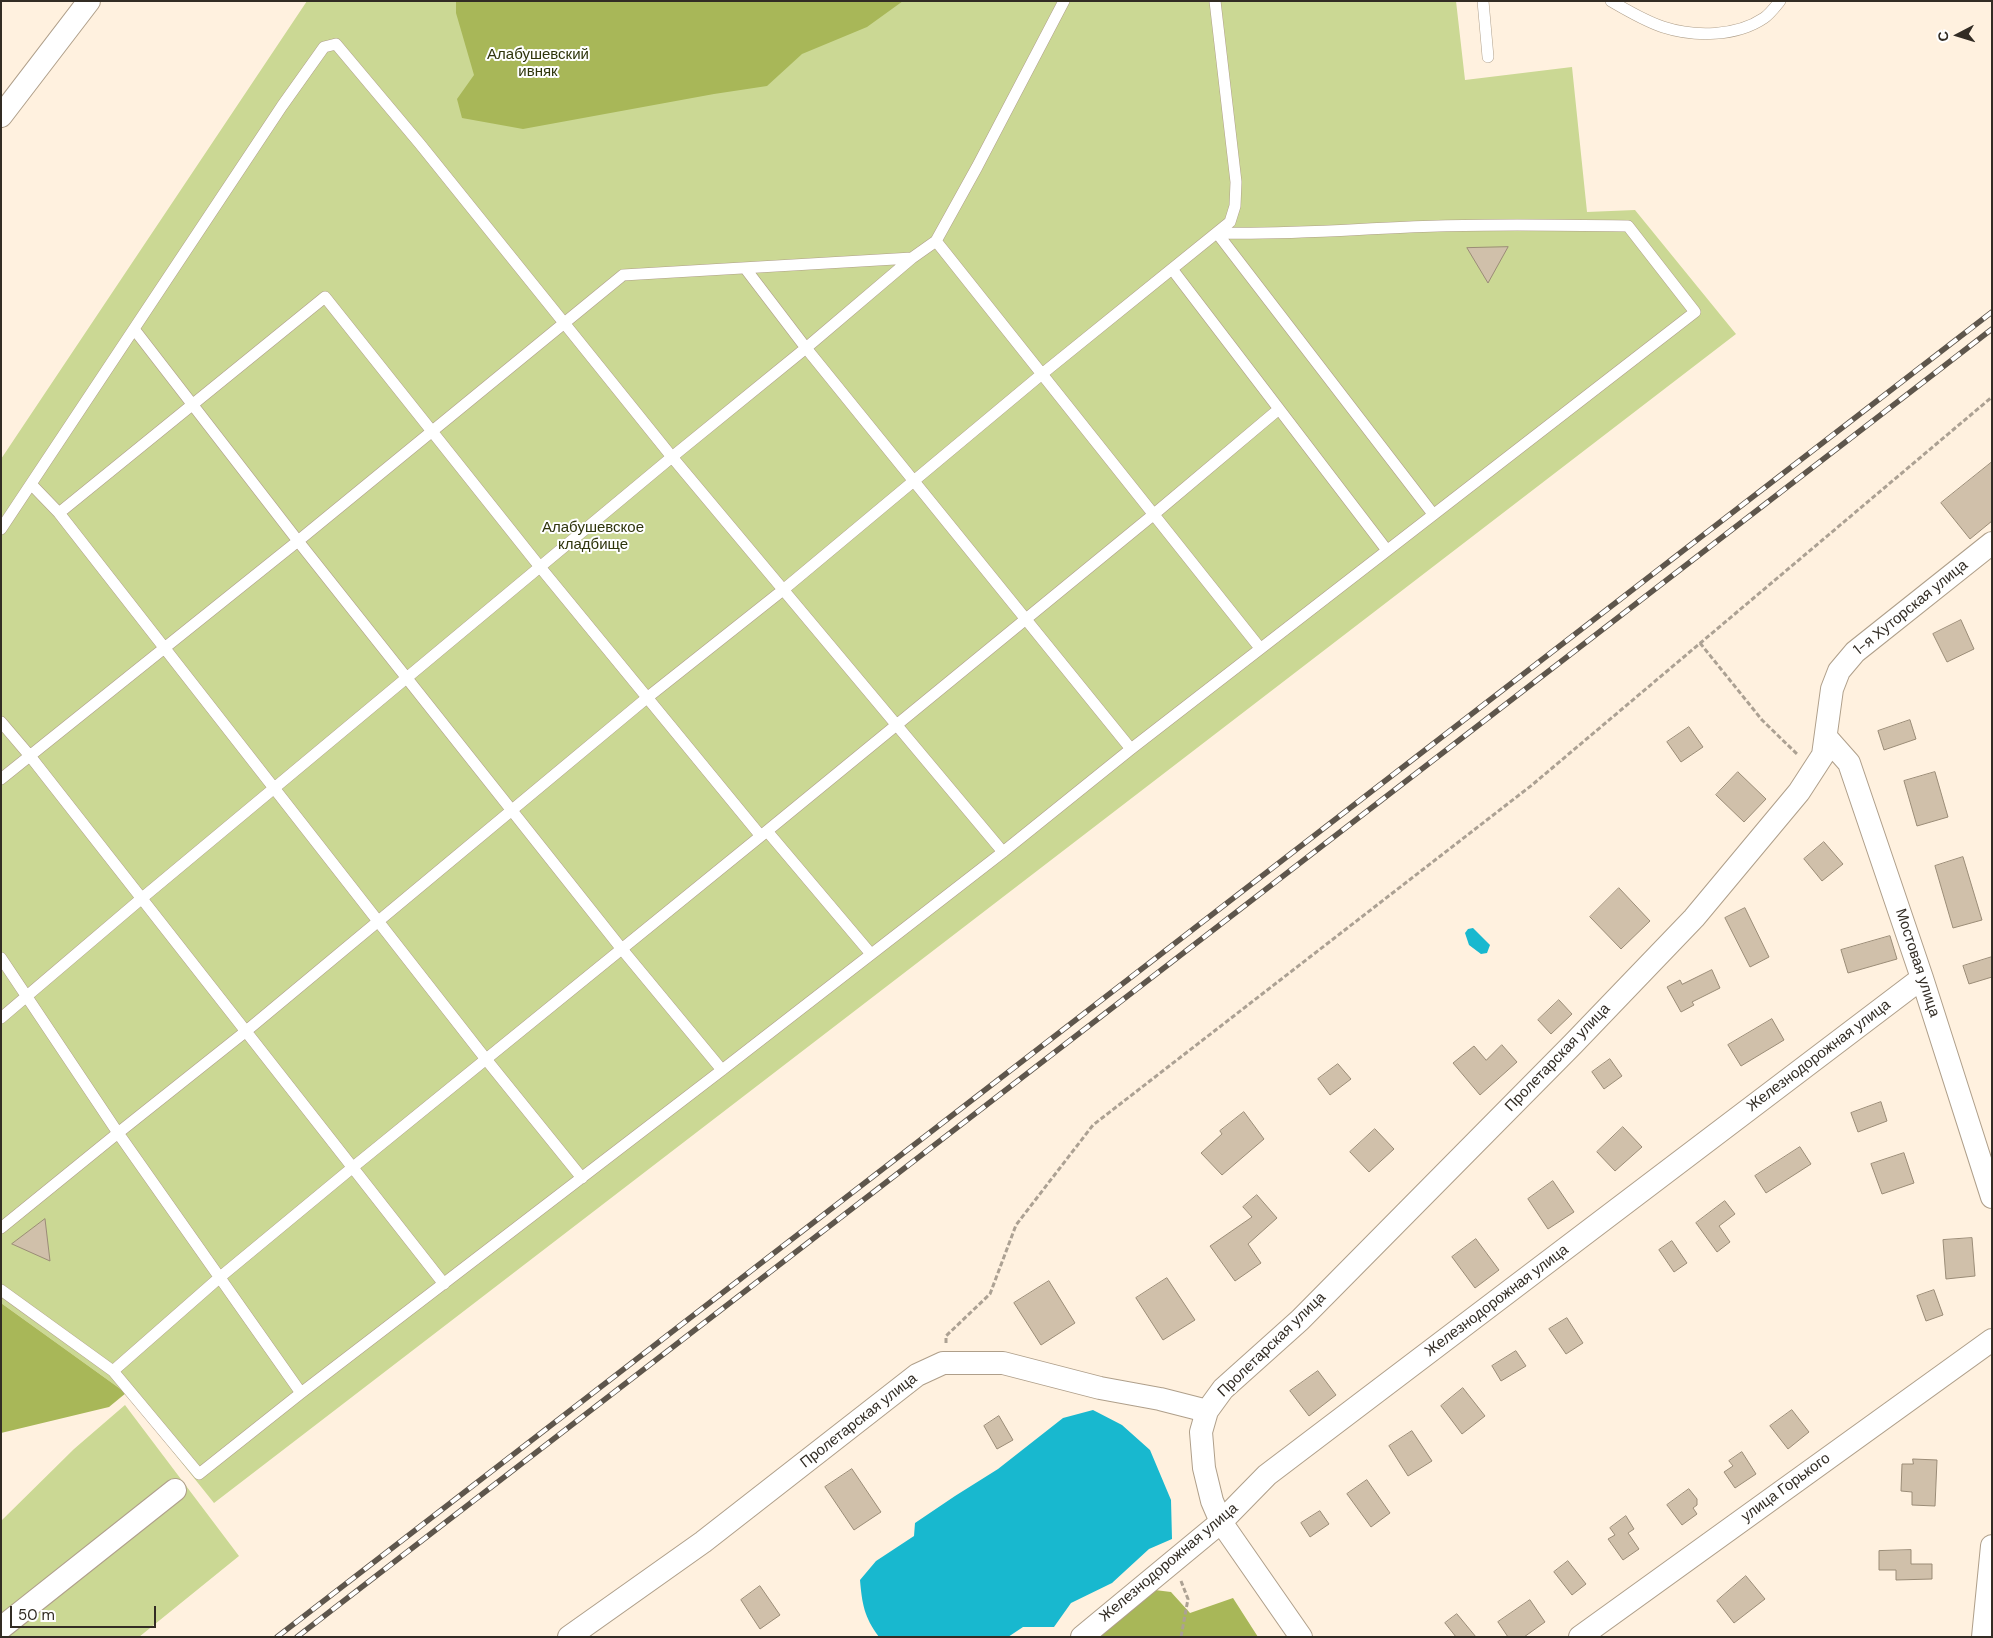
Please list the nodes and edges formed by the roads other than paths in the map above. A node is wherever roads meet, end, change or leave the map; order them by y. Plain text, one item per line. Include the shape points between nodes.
1 (89, 1) edge
2 (1064, 1) edge
3 (1215, 1) edge
4 (1483, 1) edge
5 (1611, 1) edge
6 (1780, 1) edge
7 (1488, 57) dead end
8 (1, 116) edge
9 (1218, 233) junction
10 (936, 241) junction
11 (912, 258) junction
12 (745, 268) junction
13 (1172, 269) junction
14 (564, 322) junction
15 (134, 329) junction
16 (806, 348) junction
17 (1042, 374) junction
18 (194, 405) junction
19 (1279, 409) junction
20 (431, 431) junction
21 (672, 457) junction
22 (915, 481) junction
23 (31, 484) junction
24 (59, 514) junction
25 (1433, 514) junction
26 (1152, 515) junction
27 (1, 529) edge
28 (298, 541) junction
29 (1992, 543) edge
30 (1386, 549) junction
31 (540, 567) junction
32 (783, 590) junction
33 (1024, 619) junction
34 (165, 648) junction
35 (1260, 648) junction
36 (408, 677) junction
37 (648, 698) junction
38 (1, 722) edge
39 (895, 725) junction
40 (1826, 737) junction
41 (1130, 749) junction
42 (30, 756) junction
43 (1, 779) edge
44 (274, 789) junction
45 (513, 810) junction
46 (763, 833) junction
47 (1002, 852) junction
48 (141, 899) junction
49 (378, 921) junction
50 (622, 948) junction
51 (870, 954) junction
52 (1, 958) edge
53 (1922, 978) junction
54 (27, 996) junction
55 (1, 1018) edge
56 (245, 1032) junction
57 (485, 1058) junction
58 (722, 1070) junction
59 (118, 1133) junction
60 (352, 1168) junction
61 (582, 1178) junction
62 (1992, 1197) edge
63 (1, 1228) edge
64 (219, 1278) junction
65 (444, 1284) junction
66 (1, 1290) edge
67 (1992, 1340) edge
68 (113, 1371) junction
69 (301, 1393) junction
70 (1207, 1410) junction
71 (175, 1490) dead end
72 (1221, 1522) junction
73 (1992, 1546) edge
74 (1, 1628) edge
75 (569, 1637) edge
76 (1082, 1637) edge
77 (1301, 1637) edge
78 (1580, 1637) edge
79 (1983, 1637) edge

1 - 8 street
2 - 10 lane
3 - 9 lane via 1236,182 1235,206 1230,222
4 - 7 lane
5 - 6 lane via 1663,27 1718,33 1741,30 1765,18
9 - 13 lane
9 - 25 lane
9 - 25 lane via 1511,224 1628,226 1695,312
10 - 11 lane
10 - 17 lane
11 - 12 lane
11 - 16 lane
12 - 14 lane via 623,275
12 - 16 lane
13 - 17 lane
13 - 19 lane
14 - 15 lane via 336,44 324,47
14 - 20 lane
14 - 21 lane
15 - 18 lane
15 - 23 lane
16 - 21 lane
16 - 22 lane
17 - 22 lane
17 - 26 lane
18 - 20 lane via 325,297
18 - 24 lane
18 - 28 lane
19 - 26 lane
19 - 30 lane
20 - 28 lane
20 - 31 lane
21 - 31 lane
21 - 32 lane
22 - 32 lane
22 - 33 lane
23 - 24 lane
23 - 27 lane
24 - 34 lane
25 - 30 lane
26 - 33 lane
26 - 35 lane
28 - 34 lane
28 - 36 lane
29 - 40 street, 1-я Хуторская улица via 1855,652 1839,671 1832,689
30 - 35 lane
31 - 36 lane
31 - 37 lane
32 - 37 lane
32 - 39 lane
33 - 39 lane
33 - 41 lane
34 - 42 lane
34 - 44 lane
35 - 41 lane
36 - 44 lane
36 - 45 lane
37 - 45 lane
37 - 46 lane
38 - 42 lane
39 - 46 lane
39 - 47 lane
40 - 53 street, Мостовая улица via 1849,763
40 - 70 street, Пролетарская улица via 1823,755 1799,792 1694,918 1300,1320 1223,1389
41 - 47 lane
42 - 43 lane
42 - 48 lane
44 - 48 lane
44 - 49 lane
45 - 49 lane
45 - 50 lane
46 - 50 lane
46 - 51 lane
47 - 51 lane
48 - 54 lane
48 - 56 lane
49 - 56 lane
49 - 57 lane
50 - 57 lane
50 - 58 lane
51 - 58 lane
52 - 54 lane
53 - 62 street, Мостовая улица
53 - 72 street, Железнодорожная улица via 1268,1475
54 - 55 lane
54 - 59 lane
56 - 59 lane
56 - 60 lane
57 - 60 lane
57 - 61 lane
58 - 61 lane
59 - 63 lane
59 - 64 lane
60 - 64 lane
60 - 65 lane
61 - 65 lane
64 - 68 lane
64 - 69 lane
65 - 69 lane
66 - 68 lane
67 - 78 street, улица Горького
68 - 69 lane via 199,1474
70 - 72 street via 1201,1432 1204,1468
70 - 75 street, Пролетарская улица via 1100,1388 1003,1363 943,1363 916,1375 703,1542
71 - 74 street
72 - 76 street, Железнодорожная улица
72 - 77 street
73 - 79 street

